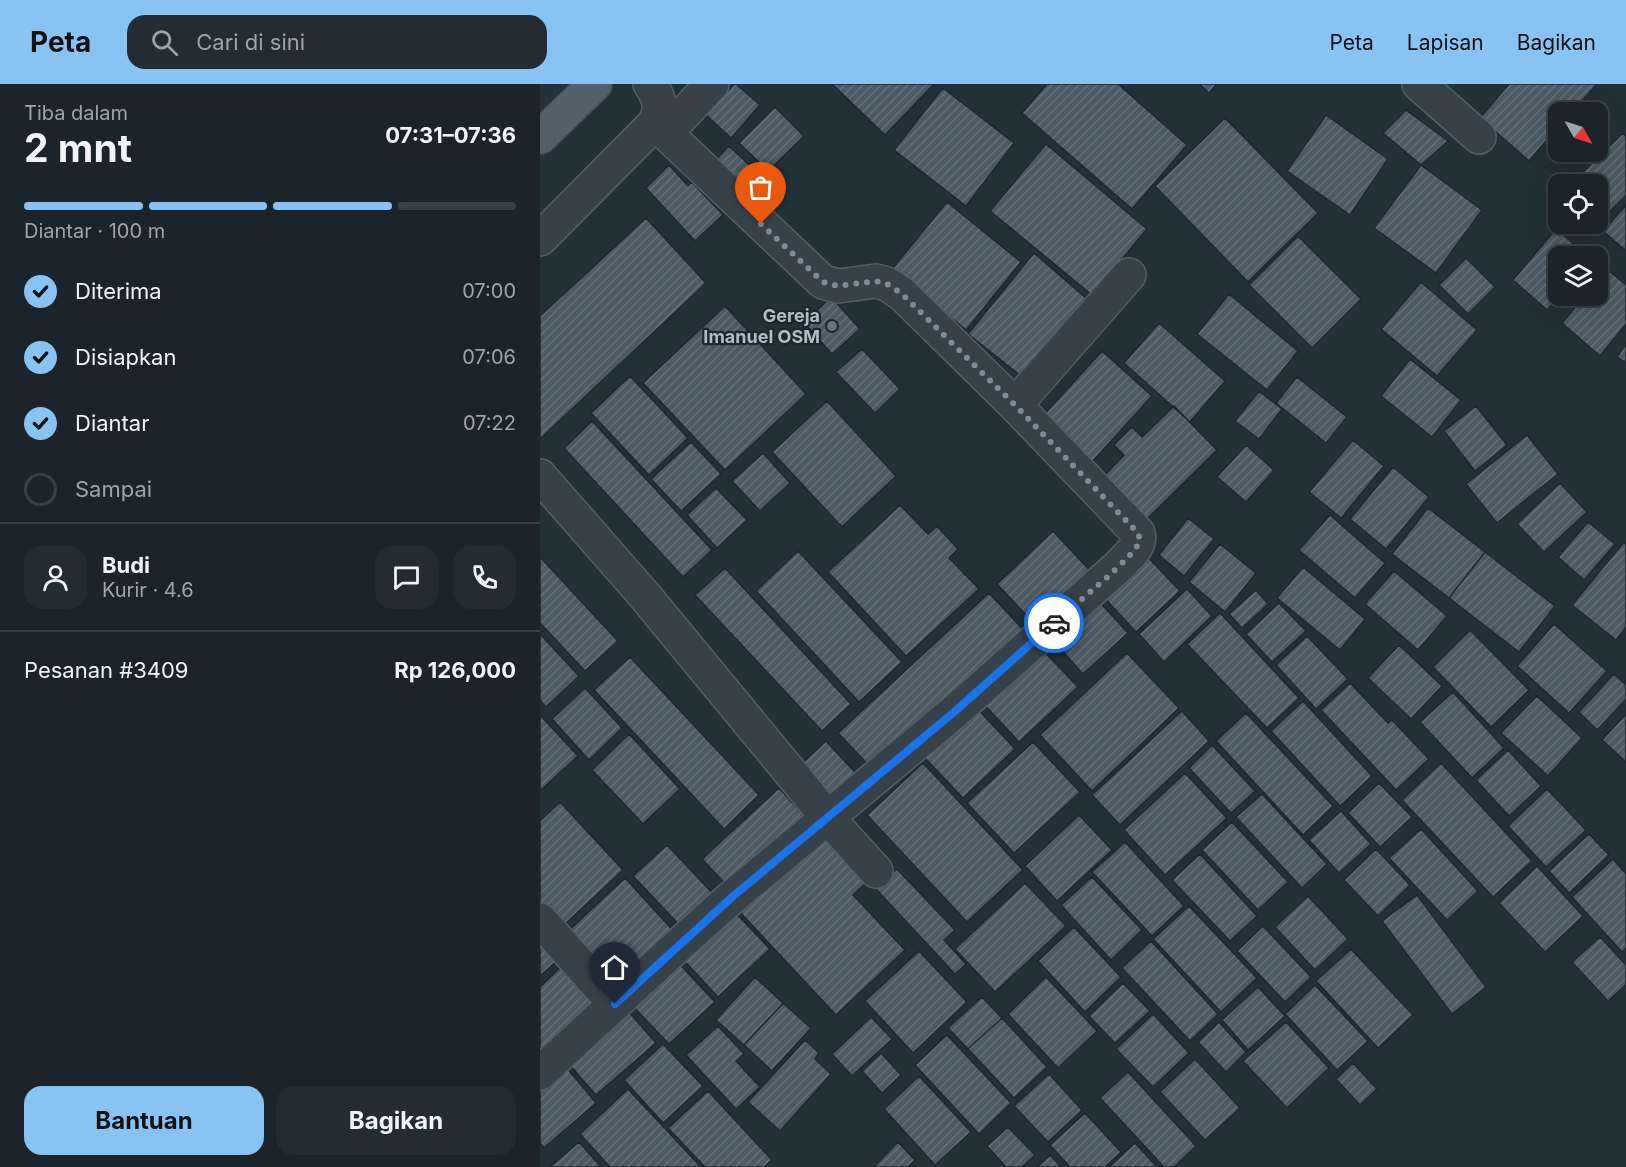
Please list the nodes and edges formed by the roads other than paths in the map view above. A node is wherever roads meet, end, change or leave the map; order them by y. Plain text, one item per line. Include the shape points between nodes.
1 (595, 84) edge
2 (650, 84) edge
3 (712, 84) edge
4 (1434, 88) edge
5 (661, 128) junction
6 (540, 137) edge
7 (1479, 137) dead end
8 (540, 239) edge
9 (1130, 275) dead end
10 (1015, 405) junction
11 (540, 476) edge
12 (828, 818) junction
13 (876, 871) dead end
14 (540, 920) edge
15 (615, 1004) junction
16 (540, 1073) edge

1 - 6 main road
2 - 5 street via 660,102
3 - 5 street
4 - 7 street
5 - 8 street
5 - 10 street via 823,282 838,286 876,281 887,284 902,294
9 - 10 street
10 - 12 street via 1138,533 1138,544 1119,566 953,713
11 - 12 street
12 - 13 street
12 - 15 street via 731,898
14 - 15 street
15 - 16 street

